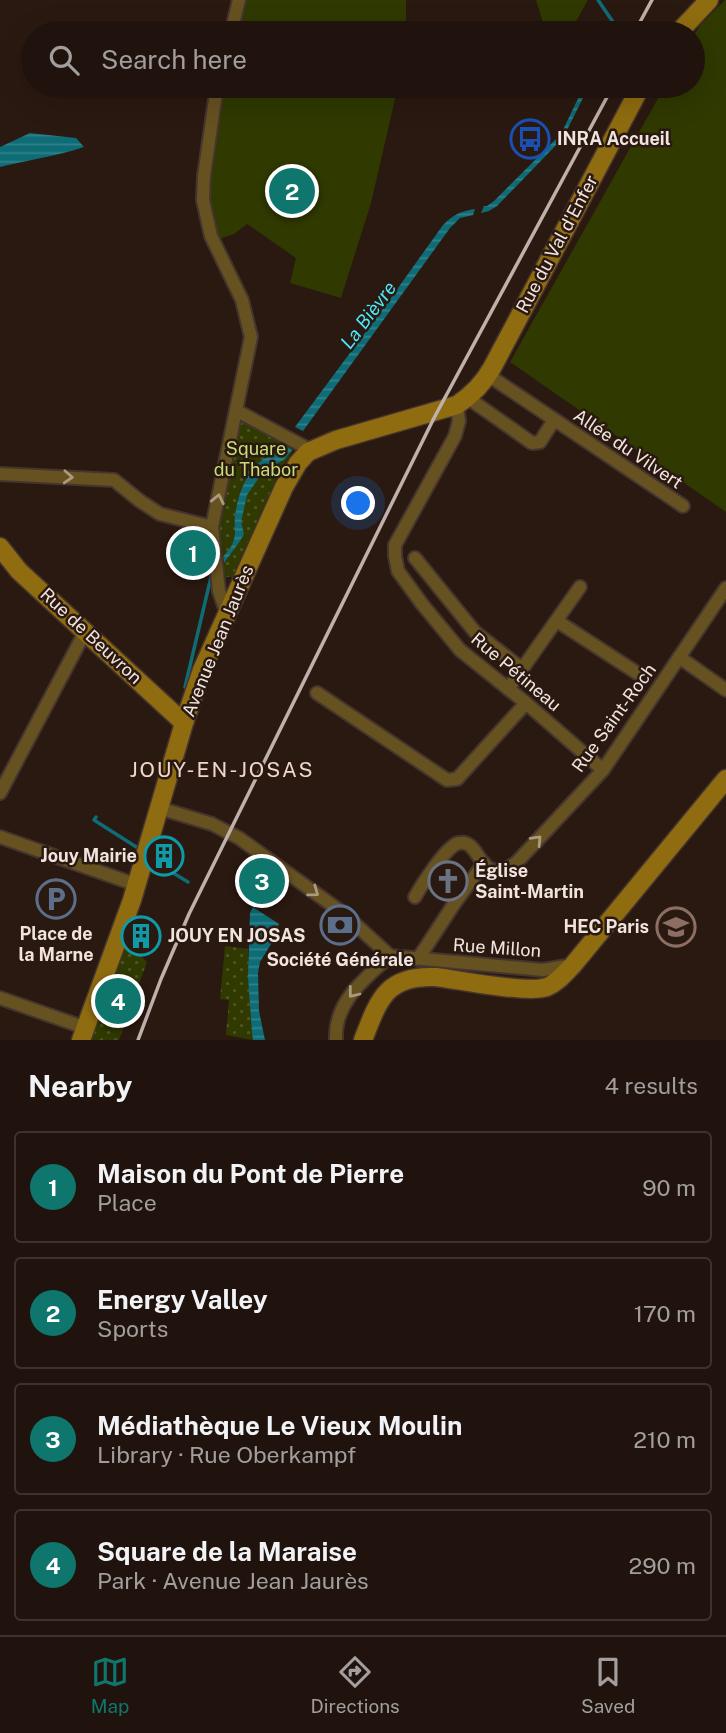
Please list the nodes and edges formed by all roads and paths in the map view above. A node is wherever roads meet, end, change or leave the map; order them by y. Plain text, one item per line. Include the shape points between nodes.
1 (239, 0) edge
2 (709, 0) edge
3 (234, 21) edge
4 (689, 21) edge
5 (215, 98) edge
6 (635, 98) edge
7 (488, 375) junction
8 (462, 402) junction
9 (237, 411) junction
10 (554, 420) junction
11 (308, 452) junction
12 (0, 474) edge
13 (682, 506) dead end
14 (212, 527) junction
15 (0, 547) edge
16 (415, 558) dead end
17 (580, 587) dead end
18 (726, 588) edge
19 (227, 614) junction
20 (557, 621) junction
21 (85, 632) junction
22 (679, 657) junction
23 (522, 669) junction
24 (637, 673) dead end
25 (509, 689) junction
26 (726, 690) edge
27 (317, 693) dead end
28 (526, 703) junction
29 (184, 723) junction
30 (603, 770) junction
31 (726, 779) edge
32 (0, 793) edge
33 (159, 808) junction
34 (0, 837) edge
35 (484, 863) junction
36 (137, 885) junction
37 (415, 897) dead end
38 (390, 956) junction
39 (418, 960) junction
40 (573, 965) junction
41 (0, 998) edge
42 (83, 1034) edge
43 (336, 1040) edge
44 (363, 1040) edge

1 - 3 street
2 - 4 main road
5 - 9 street via 203,200 211,236 242,300 251,337
6 - 7 main road, Rue du Val d'Enfer
7 - 8 main road, Rue du Val d'Enfer
7 - 10 street, Allée du Vilvert
8 - 10 street, Allée du Vilvert via 532,443 540,442
8 - 11 main road
8 - 25 street, Rue Pétineau via 456,436 395,545 395,556 398,571 460,650
9 - 11 street
14 -> 9 street
10 - 13 street, Allée du Vilvert
11 - 19 main road, Avenue Jean Jaurès via 284,487
12 -> 14 street via 114,480 160,514
14 - 19 street via 219,591
15 - 21 main road, Rue de Beuvron via 19,571
16 - 23 street via 475,632
17 - 20 street
18 - 22 street, Rue Saint-Roch
19 - 29 main road, Avenue Jean Jaurès
20 - 23 street
20 - 24 street
21 - 29 main road, Rue de Beuvron
21 - 32 street
22 - 26 street
22 - 30 street, Rue Saint-Roch
23 - 25 street
25 - 28 street, Rue Pétineau
27 - 28 street via 447,780 457,779
28 - 30 street, Rue Pétineau
29 - 33 main road, Avenue Jean Jaurès
35 -> 30 street, Rue Saint-Roch via 499,872 516,863
31 - 40 main road
33 - 36 main road, Avenue Jean Jaurès
33 -> 38 street via 212,824 239,838 343,913
34 - 36 street
35 - 37 street via 459,842 428,875
35 - 39 street
36 - 42 main road, Avenue Jean Jaurès
38 - 39 street, Rue Millon
38 -> 43 street via 344,1004
39 - 40 street, Rue Millon via 543,970
40 - 44 main road via 556,982 538,989 409,978 385,992
41 - 42 street

